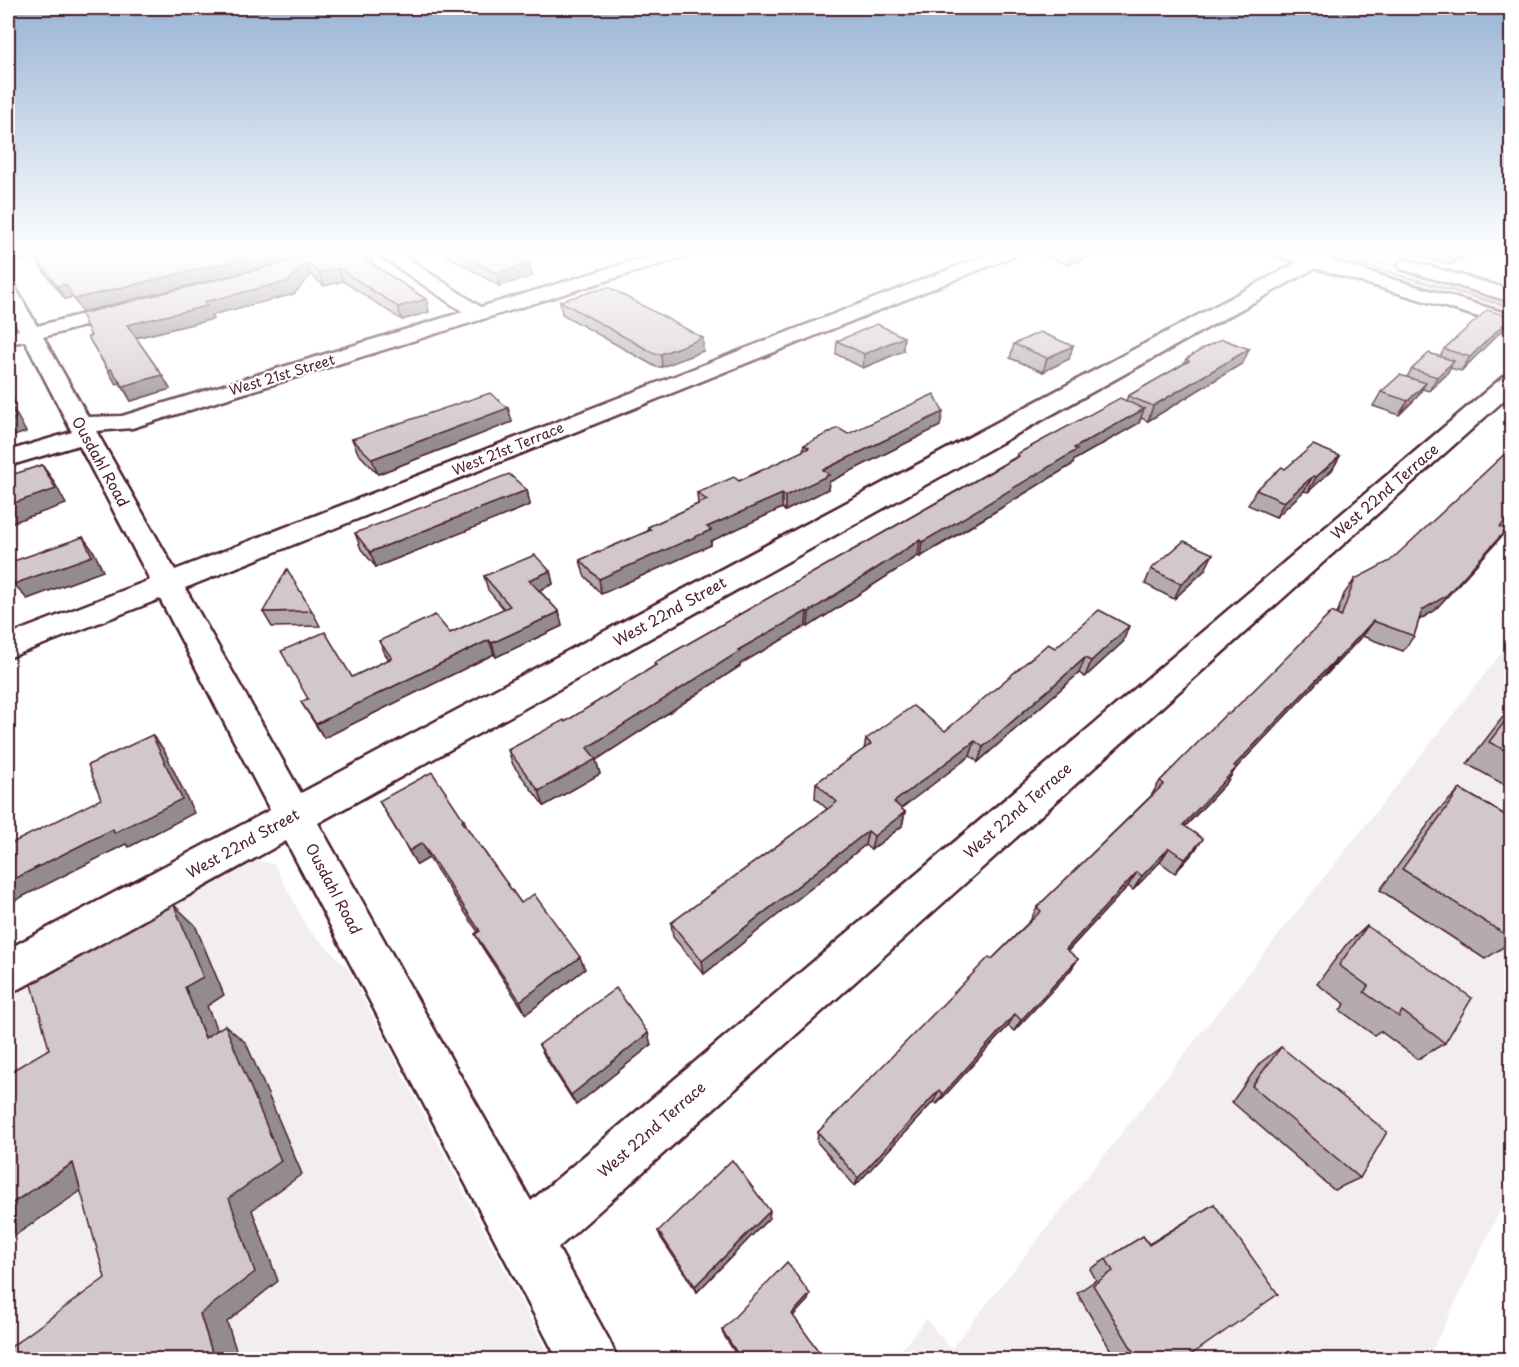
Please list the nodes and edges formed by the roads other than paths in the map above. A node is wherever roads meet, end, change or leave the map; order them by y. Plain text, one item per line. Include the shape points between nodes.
1 (21, 316) edge
2 (100, 316) edge
3 (472, 316) edge
4 (846, 316) edge
5 (1212, 316) edge
6 (1497, 316) edge
7 (1512, 321) edge
8 (30, 334) junction
9 (8, 339) edge
10 (1512, 381) edge
11 (86, 436) junction
12 (8, 459) edge
13 (167, 584) junction
14 (8, 646) edge
15 (294, 816) junction
16 (8, 972) edge
17 (525, 1241) junction
18 (590, 1359) edge

1 - 8 street, Ousdahl Road
2 - 8 street
3 - 11 street, West 21st Street via 124,423 101,438
4 - 13 street, West 21st Terrace
5 - 15 street, West 22nd Street
6 - 7 street
8 - 9 street
8 - 11 street, Ousdahl Road
10 - 17 street, West 22nd Terrace
11 - 12 street, West 21st Street
11 - 13 street, Ousdahl Road
13 - 14 street, West 21st Terrace
13 - 15 street, Ousdahl Road
15 - 16 street, West 22nd Street
15 - 17 street, Ousdahl Road
17 - 18 street, Ousdahl Road

